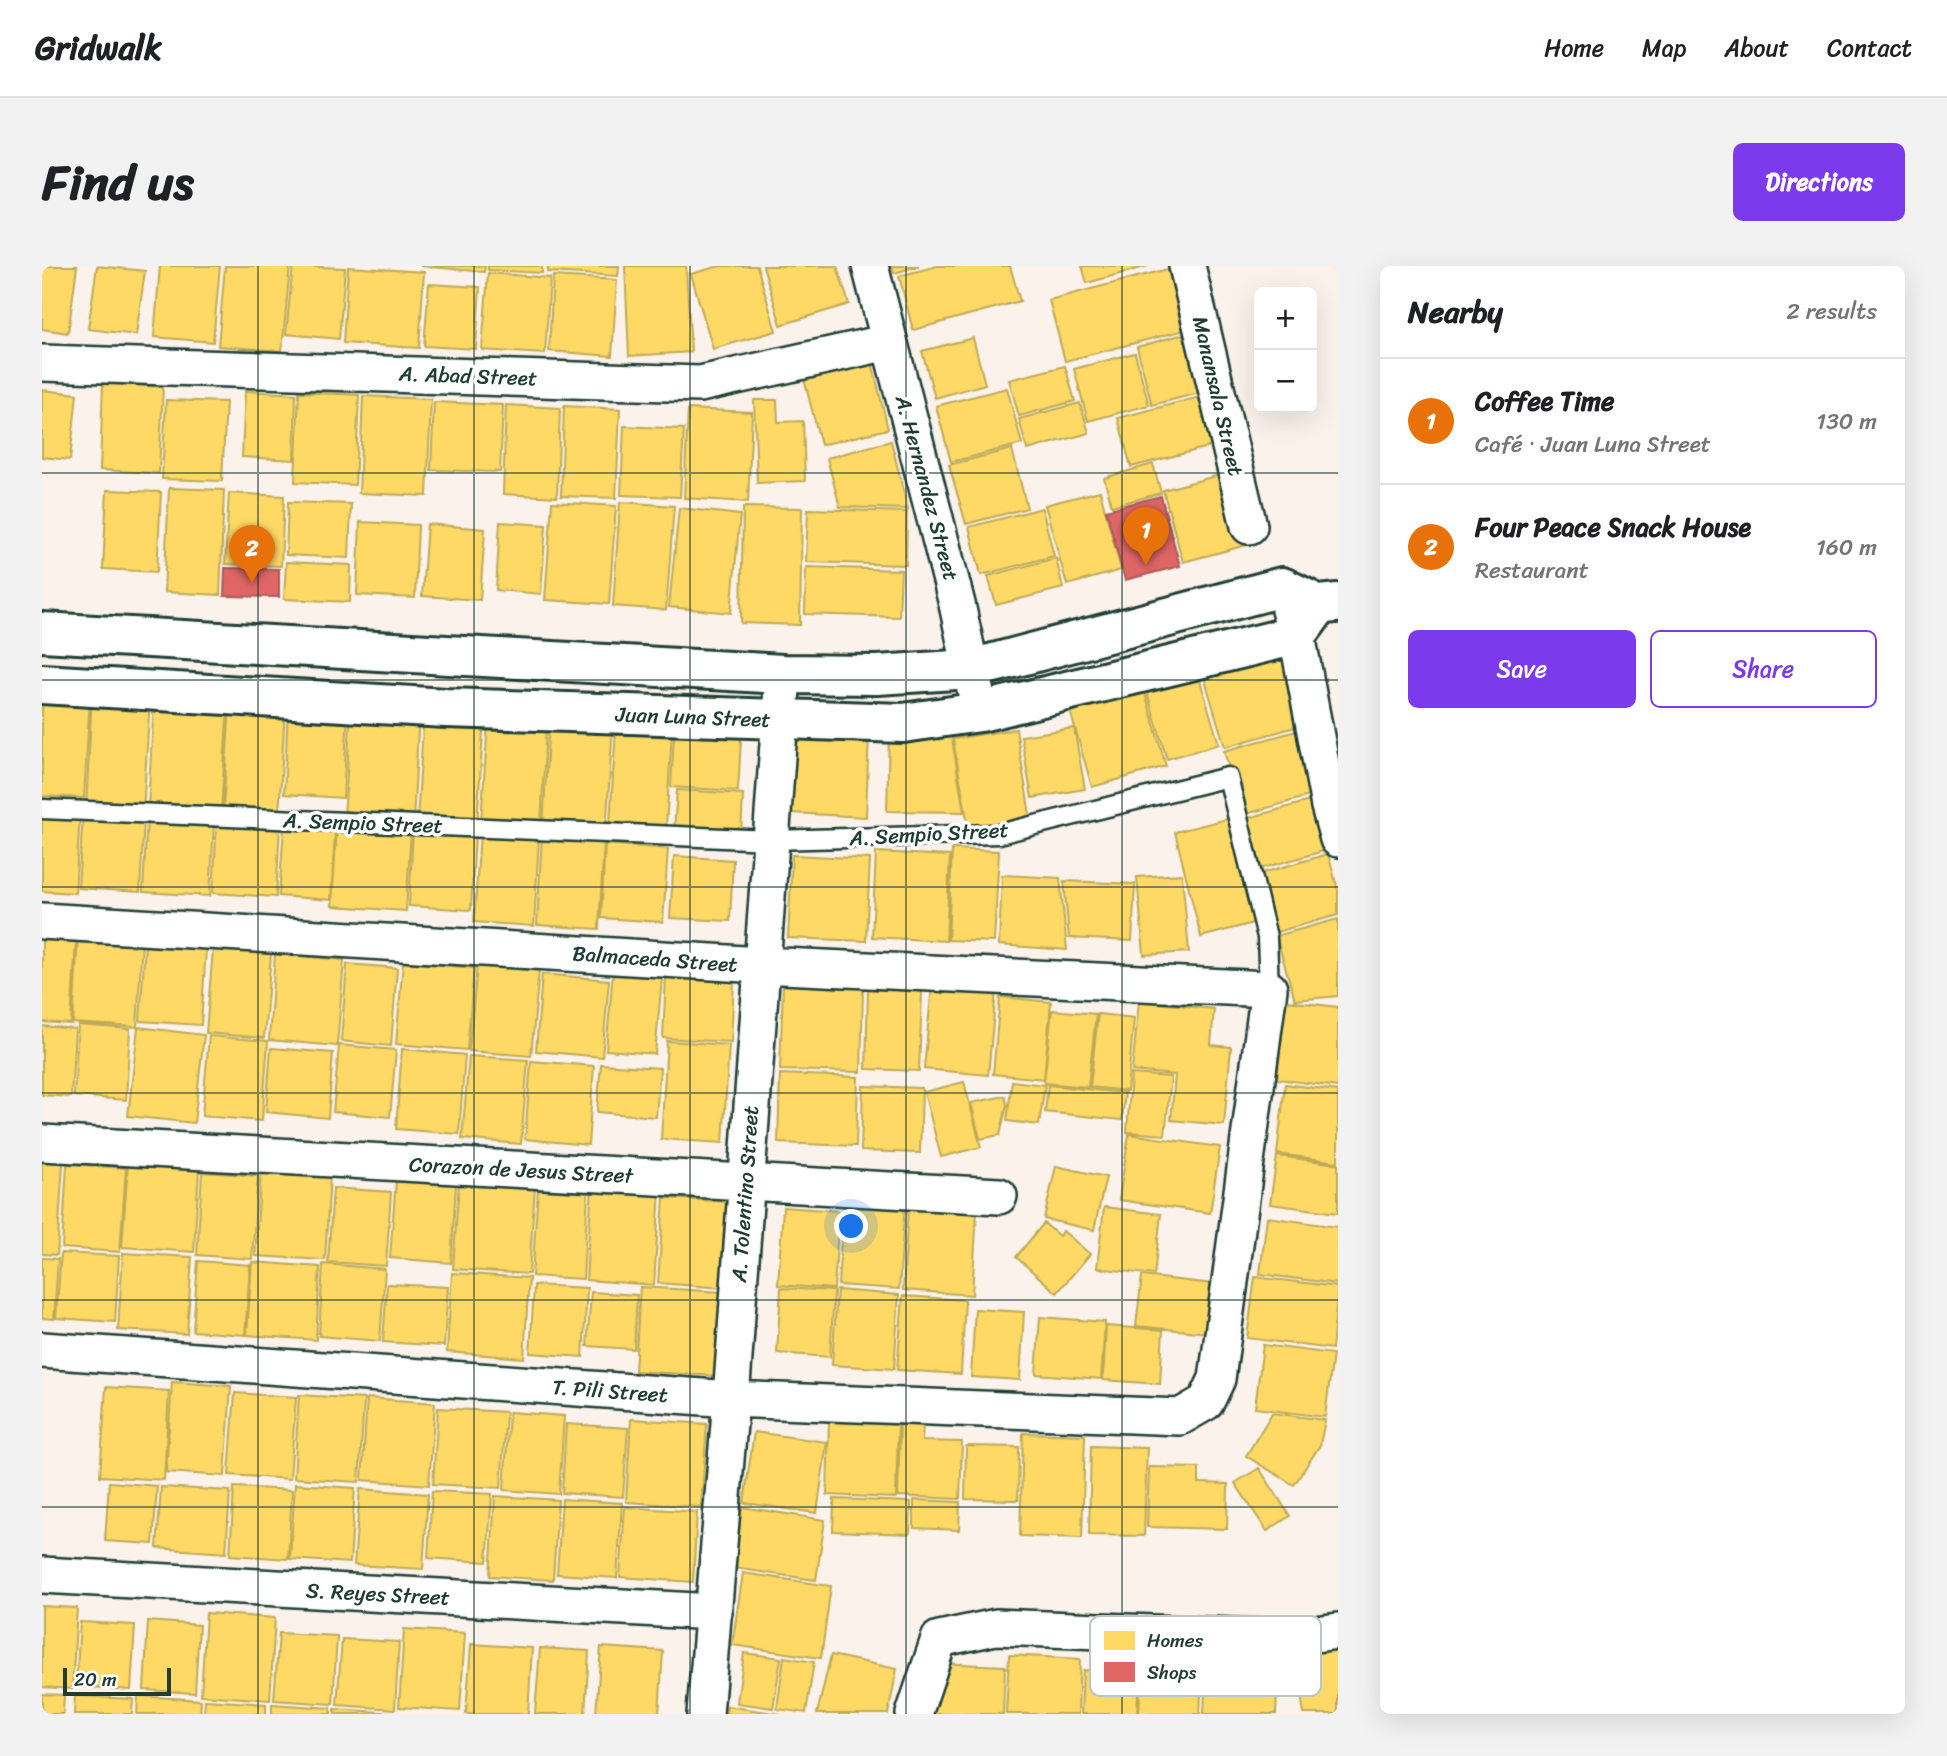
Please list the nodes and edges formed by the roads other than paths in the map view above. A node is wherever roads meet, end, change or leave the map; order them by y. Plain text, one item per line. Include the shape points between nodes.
1 (870, 266) edge
2 (1187, 266) edge
3 (890, 342) junction
4 (42, 363) edge
5 (1249, 526) dead end
6 (1282, 587) junction
7 (42, 632) edge
8 (1297, 635) junction
9 (971, 669) junction
10 (783, 674) junction
11 (42, 684) edge
12 (980, 712) junction
13 (780, 721) junction
14 (42, 809) edge
15 (1338, 839) edge
16 (771, 840) junction
17 (42, 920) edge
18 (761, 965) junction
19 (1269, 989) junction
20 (42, 1143) edge
21 (746, 1182) junction
22 (999, 1196) dead end
23 (42, 1350) edge
24 (731, 1399) junction
25 (1180, 1417) joint
26 (42, 1575) edge
27 (714, 1612) junction
28 (1090, 1631) edge
29 (705, 1714) edge
30 (914, 1714) edge

1 - 3 street, A. Hernandez Street
2 - 5 street, Manansala Street
3 - 4 street, A. Abad Street via 700,384
3 - 9 street, A. Hernandez Street
6 - 8 street
6 - 8 street via 1327,604
6 - 9 street
7 - 10 street
8 - 12 street, Juan Luna Street
8 - 15 street
9 - 10 street
9 - 12 street, A. Hernandez Street
10 - 13 street, A. Tolentino Street
11 - 13 street, Juan Luna Street via 446,708
12 - 13 street, Juan Luna Street via 903,723
13 - 16 street, A. Tolentino Street
14 - 16 lane, A. Sempio Street
16 - 18 street, A. Tolentino Street
16 - 19 lane, A. Sempio Street via 999,834 1228,777 1267,937
17 - 18 street, Balmaceda Street
18 - 19 street, Balmaceda Street
18 - 21 street, A. Tolentino Street
19 - 25 street, A. Sempio Street via 1217,1379 1206,1402
20 - 21 street, Corazon de Jesus Street
21 - 22 street, Corazon de Jesus Street
21 - 24 street, A. Tolentino Street
23 - 24 street, T. Pili Street
24 - 25 street, T. Pili Street
24 - 27 street, A. Tolentino Street
26 - 27 street, S. Reyes Street
27 - 29 street, A. Tolentino Street
28 - 30 street via 996,1627 939,1639

